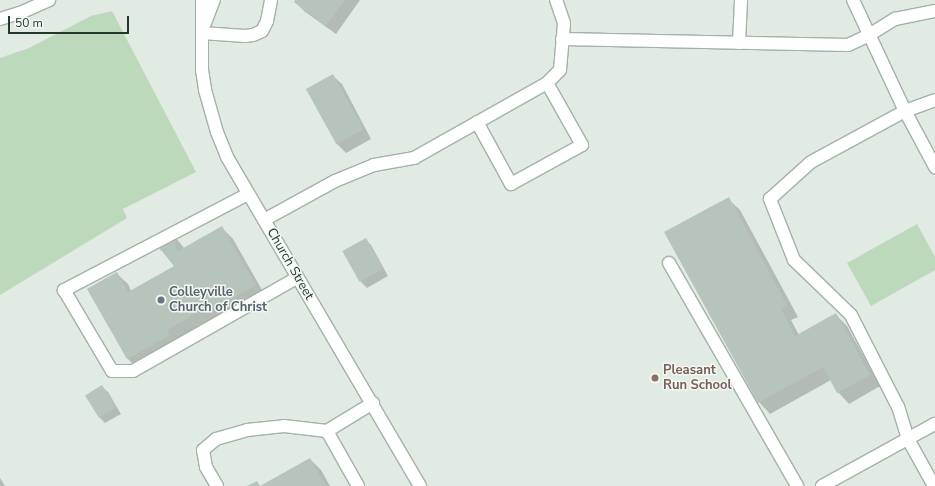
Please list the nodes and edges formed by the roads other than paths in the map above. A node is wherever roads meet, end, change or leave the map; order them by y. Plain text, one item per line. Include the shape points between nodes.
1 (50, 0) edge
2 (202, 0) edge
3 (214, 0) edge
4 (271, 0) edge
5 (556, 0) edge
6 (741, 0) edge
7 (853, 0) edge
8 (935, 11) edge
9 (0, 19) edge
10 (202, 31) junction
11 (869, 35) junction
12 (562, 39) junction
13 (739, 42) junction
14 (547, 83) junction
15 (935, 100) edge
16 (905, 111) junction
17 (477, 122) junction
18 (935, 167) edge
19 (248, 194) junction
20 (264, 220) junction
21 (668, 263) dead end
22 (298, 278) junction
23 (373, 403) junction
24 (935, 424) edge
25 (327, 431) junction
26 (908, 439) junction
27 (217, 486) edge
28 (358, 486) edge
29 (420, 486) edge
30 (797, 486) edge
31 (822, 486) edge
32 (934, 486) edge

1 - 9 street
2 - 10 street, Church Street
3 - 10 street, Church Street
4 - 10 street via 262,32 245,36
5 - 12 street via 564,23
6 - 13 street
7 - 11 street
8 - 11 street via 895,18
10 - 19 street, Church Street via 202,70 210,110 227,157
11 - 13 street via 848,45
11 - 16 street
12 - 13 street
12 - 14 street via 560,70
14 - 17 street
14 - 17 street via 582,145 511,184
15 - 16 street
16 - 18 street
16 - 26 street via 811,162 770,199 794,260 851,315 898,407
17 - 20 street via 414,158 374,165 341,179
19 - 20 street, Church Street
19 - 22 street via 64,290 112,371 133,371
20 - 22 street, Church Street
21 - 30 street
22 - 23 street, Church Street
23 - 25 street
23 - 29 street, Church Street
24 - 26 street
25 - 27 street via 284,426 247,430 216,440 203,450 206,467
25 - 28 street
26 - 31 street
26 - 32 street

